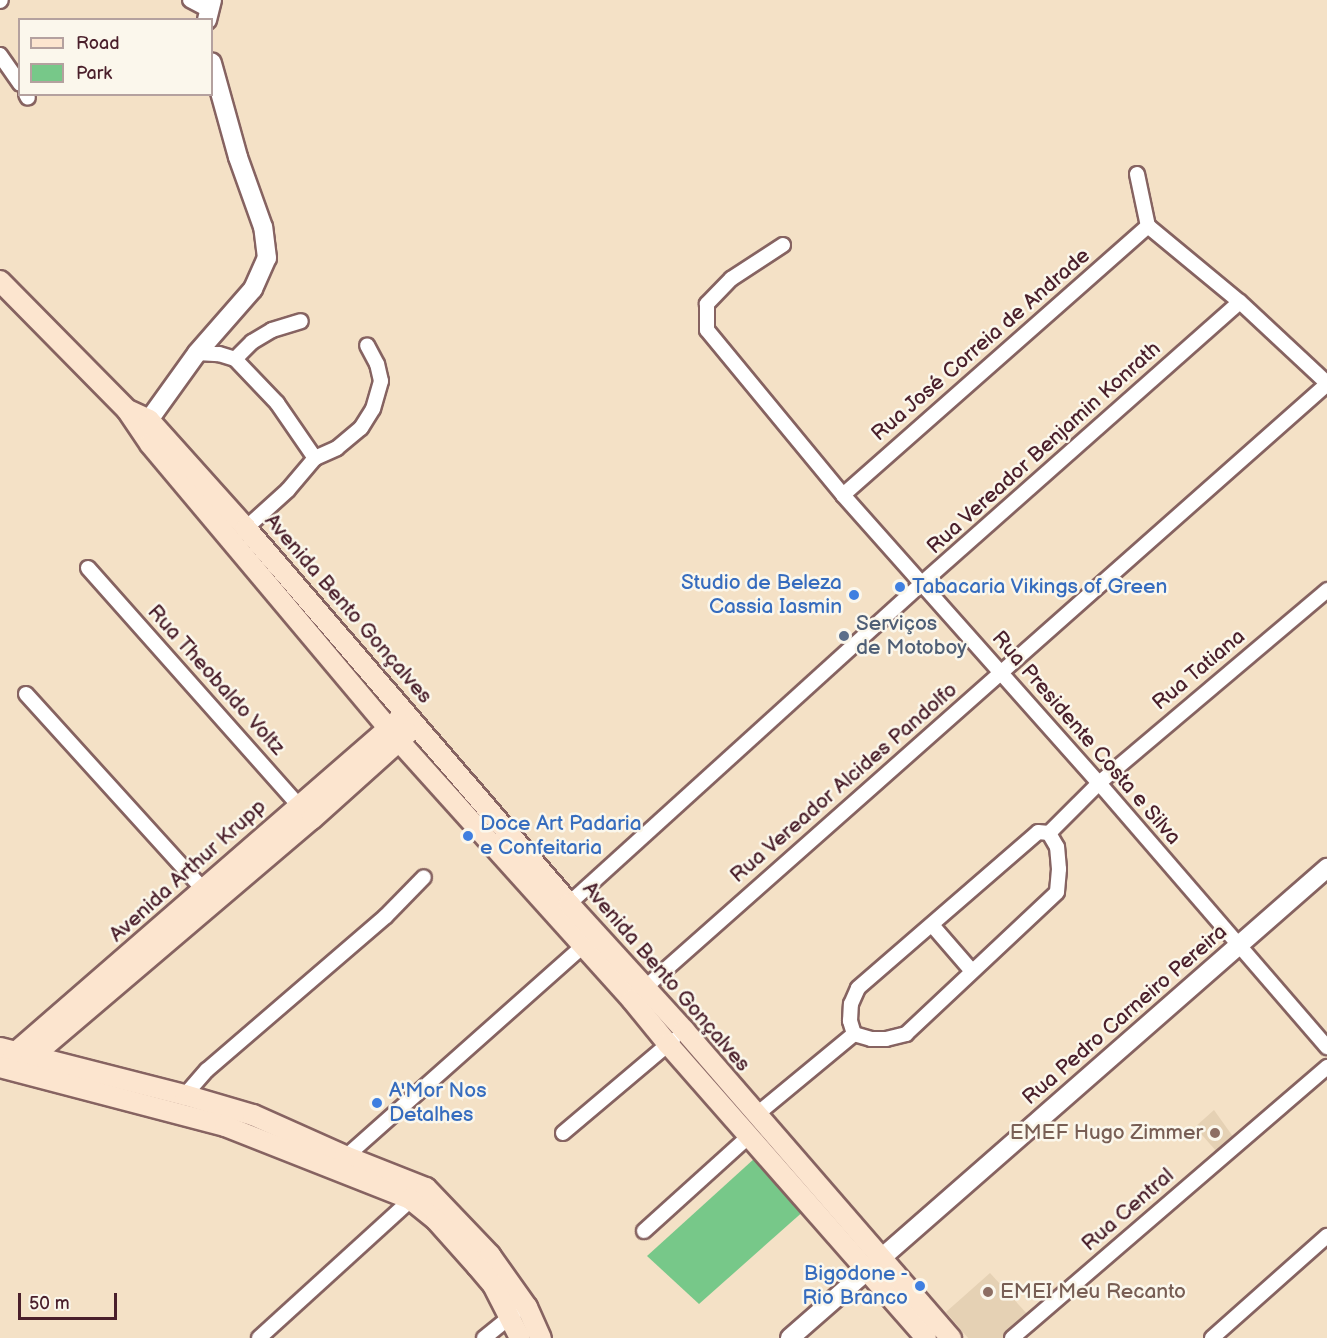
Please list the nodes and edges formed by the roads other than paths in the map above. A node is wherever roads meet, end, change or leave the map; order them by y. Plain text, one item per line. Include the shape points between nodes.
1 (190, 0) edge
2 (209, 10) edge
3 (0, 55) edge
4 (213, 67) edge
5 (18, 81) edge
6 (1137, 174) dead end
7 (1148, 226) junction
8 (783, 245) dead end
9 (0, 281) edge
10 (1240, 302) junction
11 (301, 321) dead end
12 (367, 345) dead end
13 (196, 353) junction
14 (235, 359) junction
15 (1327, 383) edge
16 (145, 425) junction
17 (315, 458) junction
18 (843, 495) junction
19 (246, 528) junction
20 (280, 567) junction
21 (88, 568) dead end
22 (264, 583) junction
23 (922, 584) junction
24 (1327, 590) edge
25 (1000, 674) junction
26 (26, 694) dead end
27 (412, 719) junction
28 (394, 735) junction
29 (1099, 783) junction
30 (298, 805) junction
31 (312, 819) junction
32 (504, 828) junction
33 (1049, 833) junction
34 (490, 843) junction
35 (1327, 868) edge
36 (424, 877) dead end
37 (209, 897) junction
38 (562, 909) junction
39 (932, 925) junction
40 (590, 940) junction
41 (1239, 945) junction
42 (971, 970) junction
43 (639, 994) junction
44 (684, 1030) junction
45 (854, 1034) junction
46 (668, 1044) junction
47 (1327, 1047) edge
48 (14, 1061) edge
49 (1327, 1066) edge
50 (185, 1095) junction
51 (756, 1115) junction
52 (563, 1133) dead end
53 (749, 1136) junction
54 (339, 1163) junction
55 (418, 1193) junction
56 (644, 1231) dead end
57 (1327, 1236) edge
58 (875, 1264) junction
59 (519, 1311) junction
60 (259, 1338) edge
61 (484, 1338) edge
62 (520, 1338) edge
63 (541, 1338) edge
64 (790, 1338) edge
65 (926, 1338) edge
66 (951, 1338) edge
67 (1012, 1338) edge
68 (1212, 1338) edge

1 - 2 street
3 - 5 street
4 - 13 street via 238,157 263,227 267,258 253,289
6 - 7 street
7 - 10 street
7 - 18 street, Rua José Correia de Andrade
8 - 18 street, Rua Presidente Costa e Silva via 731,279 707,304 707,330
9 - 16 main road, Avenida Bento Gonçalves
10 - 15 street
10 - 23 street, Rua Vereador Benjamin Konrath
11 - 14 street via 272,330
12 - 17 street via 381,381 373,409 361,428 337,448
13 - 14 street
13 - 16 street
14 - 17 street via 277,403
15 - 25 street, Rua Vereador Alcides Pandolfo
16 - 19 main road, Avenida Bento Gonçalves
16 - 22 main road, Avenida Bento Gonçalves
17 - 19 street via 288,490
18 - 23 street, Rua Presidente Costa e Silva
19 - 20 main road, Avenida Bento Gonçalves
20 - 22 main road
20 - 27 main road, Avenida Bento Gonçalves
21 - 30 street, Rua Theobaldo Voltz
22 - 28 main road, Avenida Bento Gonçalves
23 - 25 street, Rua Presidente Costa e Silva
23 - 38 street, Rua Vereador Benjamin Konrath
24 - 29 street, Rua Tatiana
25 - 29 street, Rua Presidente Costa e Silva
25 - 43 street, Rua Vereador Alcides Pandolfo
26 - 37 street
27 - 28 main road, Avenida Arthur Krupp
27 - 32 main road, Avenida Bento Gonçalves
28 - 30 main road, Avenida Arthur Krupp
28 - 31 main road, Avenida Arthur Krupp
28 - 34 main road, Avenida Bento Gonçalves
29 - 33 street, Rua Tatiana
29 - 41 street, Rua Presidente Costa e Silva
30 - 31 street, Rua Theobaldo Voltz
30 - 37 main road, Avenida Arthur Krupp
31 - 37 main road, Avenida Arthur Krupp
32 - 34 main road
32 - 38 main road, Avenida Bento Gonçalves
33 - 39 street via 1038,832
33 - 42 street via 1057,847 1057,892
34 - 38 main road, Avenida Bento Gonçalves
35 - 41 street, Rua Pedro Carneiro Pereira
36 - 50 street via 386,916 207,1070
37 - 48 main road, Avenida Arthur Krupp
38 - 40 main road, Avenida Bento Gonçalves
39 - 42 street
39 - 45 street via 858,988 851,1004
40 - 43 main road, Avenida Bento Gonçalves
40 - 54 street
41 - 47 street, Rua Presidente Costa e Silva
41 - 58 street, Rua Pedro Carneiro Pereira
42 - 45 street via 906,1034 871,1039
43 - 44 main road, Avenida Bento Gonçalves
43 - 46 main road, Avenida Bento Gonçalves
44 - 46 street
44 - 51 main road, Avenida Bento Gonçalves
45 - 51 street
46 - 52 street
46 - 53 main road, Avenida Bento Gonçalves
48 - 50 main road
48 - 54 main road
49 - 67 street, Rua Central
50 - 54 main road via 253,1115
51 - 58 main road, Avenida Bento Gonçalves
53 - 56 street
53 - 58 main road, Avenida Bento Gonçalves
54 - 55 main road via 369,1181
55 - 59 main road via 492,1285
55 - 60 street
57 - 68 street
58 - 64 street, Rua Pedro Carneiro Pereira
58 - 65 main road, Avenida Bento Gonçalves
58 - 66 main road, Avenida Bento Gonçalves
59 - 61 street
59 - 62 main road
59 - 63 main road

